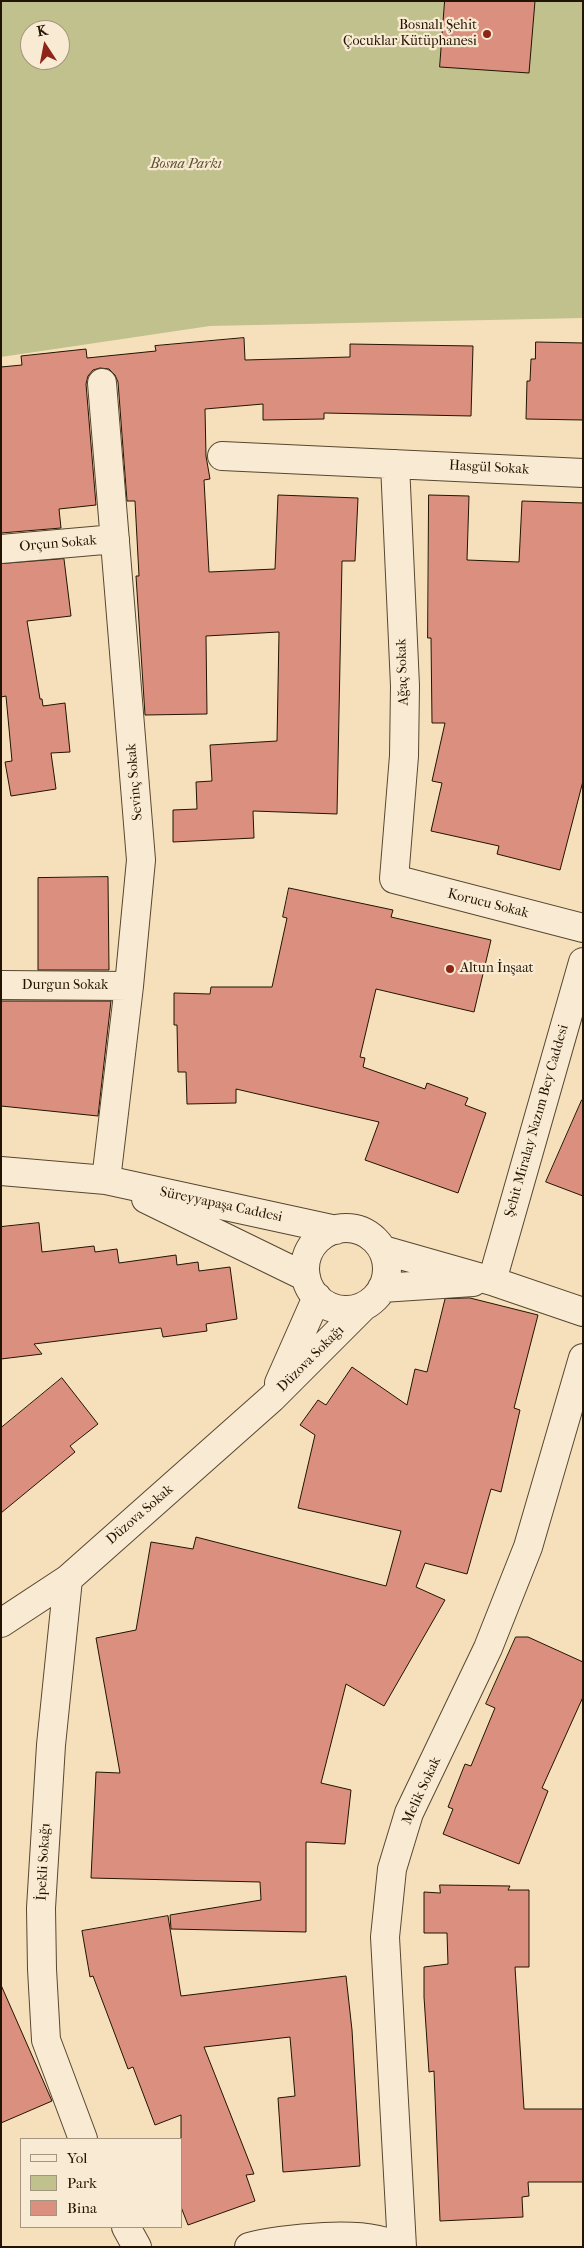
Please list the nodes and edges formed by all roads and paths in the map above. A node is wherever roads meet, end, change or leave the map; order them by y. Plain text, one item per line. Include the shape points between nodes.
1 (102, 383) dead end
2 (222, 456) dead end
3 (395, 464) junction
4 (583, 473) edge
5 (115, 539) junction
6 (1, 549) edge
7 (394, 879) joint
8 (583, 928) edge
9 (583, 962) edge
10 (1, 986) edge
11 (129, 986) junction
12 (1, 1171) edge
13 (106, 1180) junction
14 (336, 1230) junction
15 (383, 1250) junction
16 (492, 1281) junction
17 (312, 1287) junction
18 (373, 1298) junction
19 (583, 1312) edge
20 (583, 1358) edge
21 (272, 1398) junction
22 (68, 1579) junction
23 (1, 1622) edge
24 (83, 2138) edge
25 (127, 2228) edge
26 (137, 2247) edge
27 (249, 2247) edge
28 (395, 2247) edge
29 (402, 2247) edge

1 - 5 street, Sevinç Sokak
2 - 3 street, Hasgül Sokak
3 - 4 street, Hasgül Sokak
3 - 7 street, Ağaç Sokak via 405,686 404,756
5 - 6 street, Orçun Sokak
5 - 11 street, Sevinç Sokak via 141,860
7 - 8 street, Korucu Sokak
9 - 16 street, Şehit Miralay Nazım Bey Caddesi
10 - 11 street, Durgun Sokak
11 - 13 street, Sevinç Sokak
12 - 13 street, Süreyyapaşa Caddesi
13 - 14 street, Süreyyapaşa Caddesi
13 - 17 street, Süreyyapaşa Caddesi
14 - 15 street, Süreyyapaşa Caddesi via 362,1232
14 - 17 street via 315,1243 309,1254 306,1265
15 - 16 street
15 - 18 street via 387,1276
16 - 18 street, Süreyyapaşa Caddesi
16 - 19 street
17 - 18 street, Süreyyapaşa Caddesi via 326,1305 338,1309 350,1310
17 - 21 street, Düzova Sokağı
18 - 21 street, Düzova Sokağı
20 - 29 street, Melik Sokak via 528,1547 488,1648 410,1814 392,1869 385,1937
21 - 22 street, Düzova Sokak
22 - 23 street, Düzova Sokak
22 - 24 street, İpekli Sokağı via 51,1745 41,1908 42,1969 46,2040
25 - 26 street
27 - 28 street via 272,2241 347,2238 380,2240

